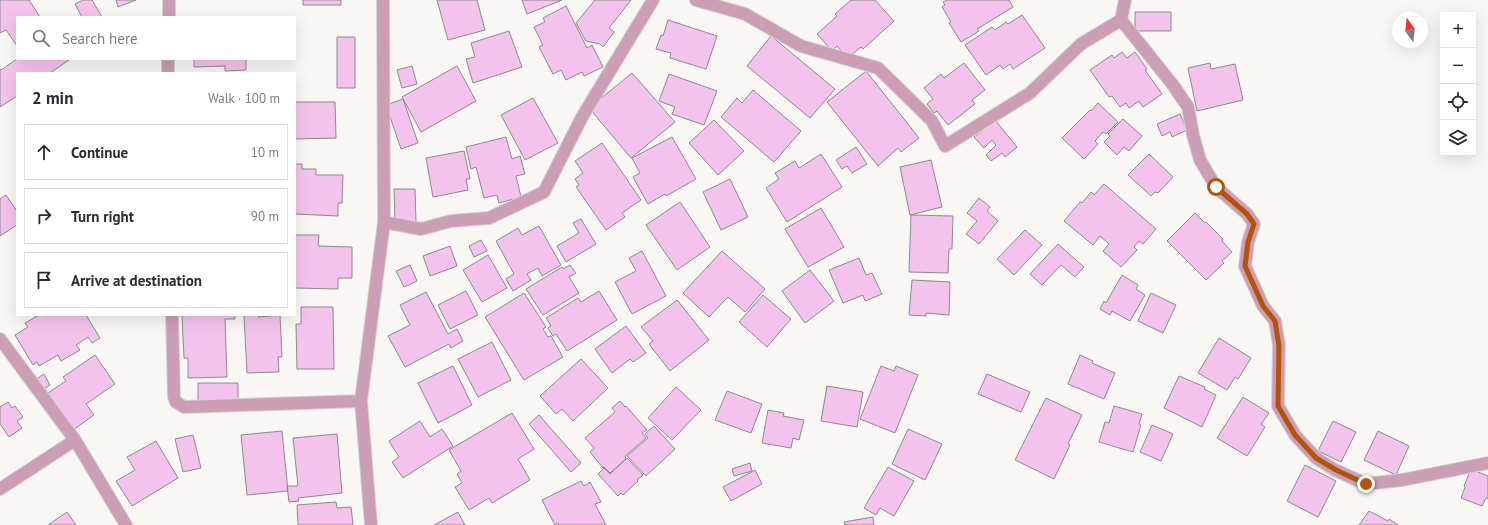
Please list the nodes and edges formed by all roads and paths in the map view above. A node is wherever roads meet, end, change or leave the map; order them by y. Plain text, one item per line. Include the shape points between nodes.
1 (169, 0) edge
2 (383, 0) edge
3 (653, 0) edge
4 (696, 0) edge
5 (1125, 0) edge
6 (168, 16) edge
7 (1121, 20) junction
8 (168, 60) edge
9 (168, 72) edge
10 (384, 222) junction
11 (172, 316) edge
12 (0, 338) edge
13 (361, 401) junction
14 (75, 440) junction
15 (1488, 463) edge
16 (0, 489) edge
17 (126, 525) edge
18 (371, 525) edge

1 - 6 street
2 - 10 street
3 - 10 street via 582,117 544,192 489,218 451,221 421,229
4 - 7 street via 745,14 801,46 878,68 932,120 945,146 1030,93 1081,44
5 - 7 street
7 - 15 street via 1188,107 1200,160 1216,187 1247,214 1254,224 1248,242 1245,266 1263,306 1275,321 1279,346 1278,406 1295,435 1316,458 1366,484 1402,480
8 - 9 street
10 - 13 street
11 - 13 street via 174,397 176,402 184,407
12 - 14 street
13 - 18 street
14 - 16 street
14 - 17 street

